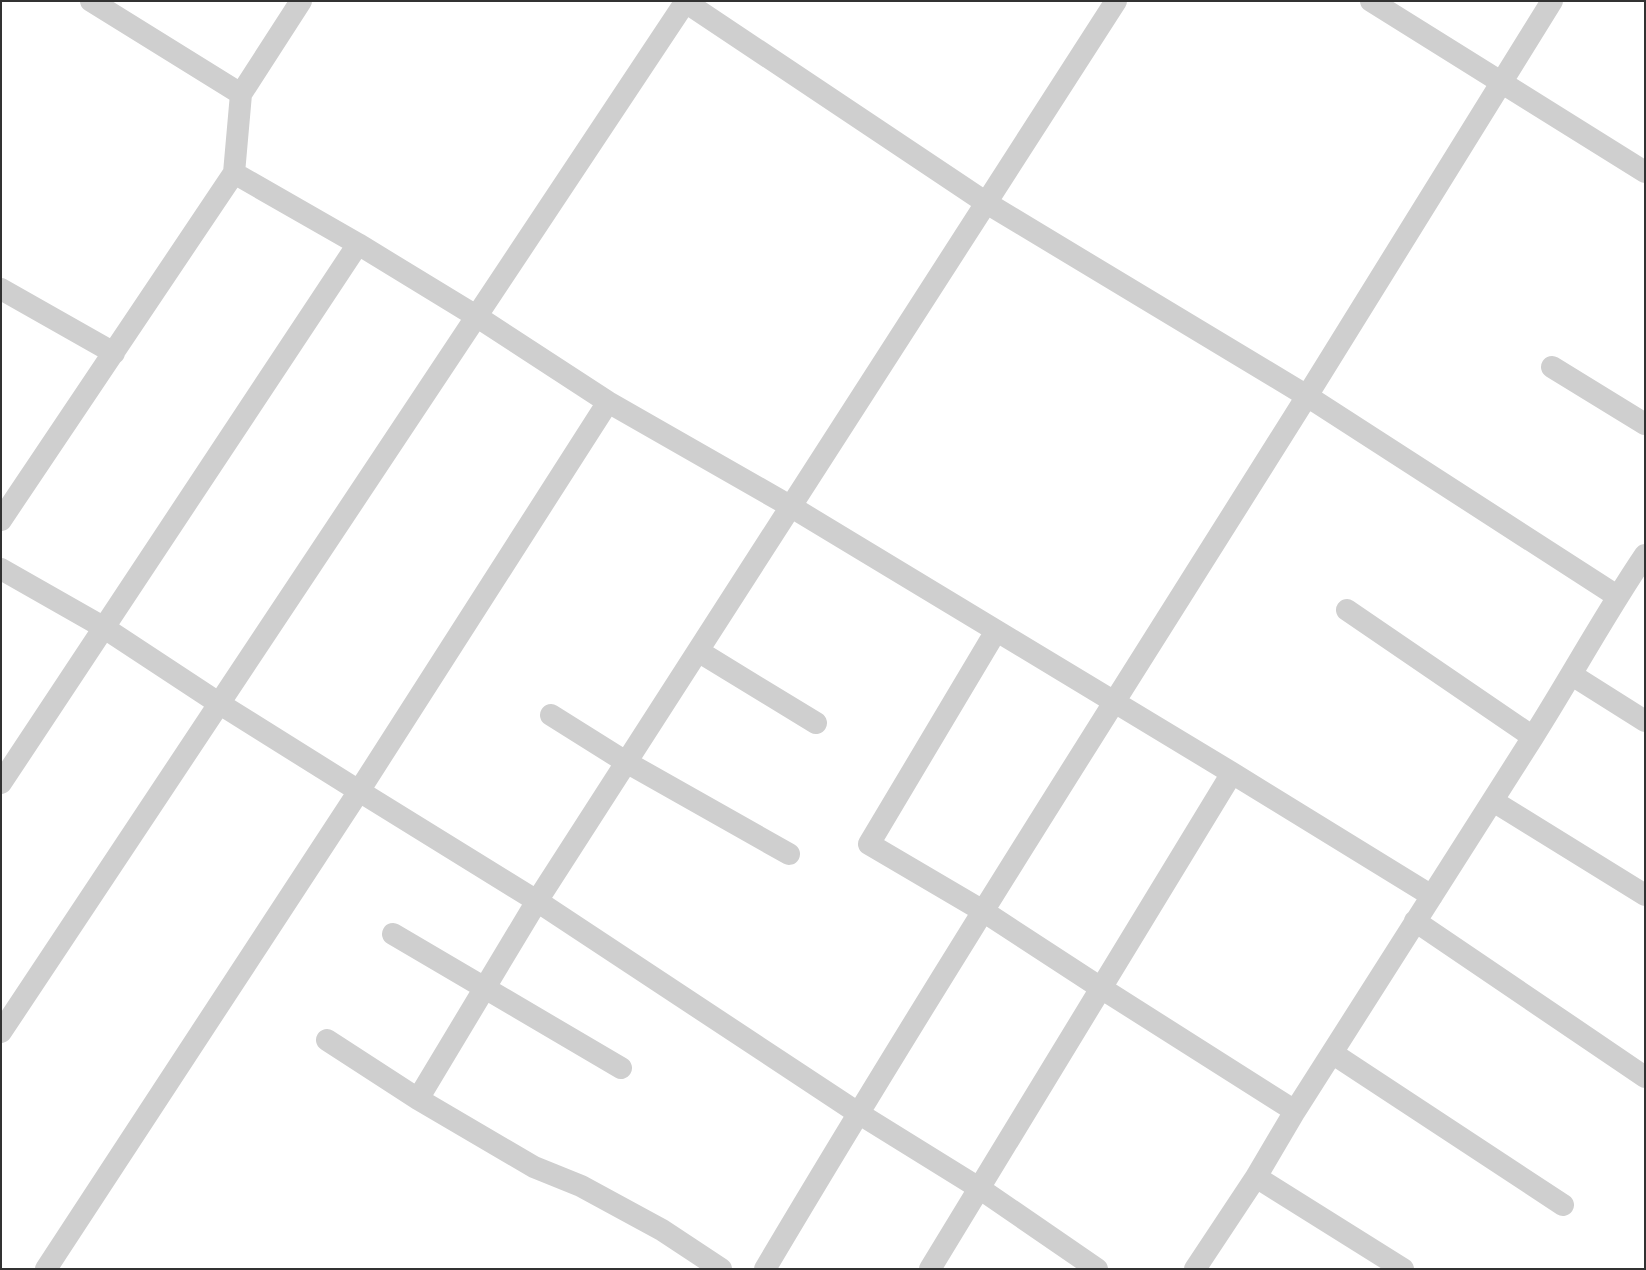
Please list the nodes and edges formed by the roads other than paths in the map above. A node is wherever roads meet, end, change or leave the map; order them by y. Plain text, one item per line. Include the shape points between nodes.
1 (91, 1) edge
2 (301, 1) edge
3 (685, 1) edge
4 (1116, 1) edge
5 (1371, 1) edge
6 (1552, 1) edge
7 (1502, 83) junction
8 (241, 94) junction
9 (1645, 172) edge
10 (234, 173) junction
11 (985, 202) junction
12 (358, 244) junction
13 (1, 289) edge
14 (476, 316) junction
15 (114, 353) junction
16 (1552, 367) dead end
17 (1308, 396) junction
18 (608, 402) junction
19 (1645, 424) edge
20 (790, 506) junction
21 (1, 520) edge
22 (1645, 556) edge
23 (1, 569) edge
24 (1617, 596) junction
25 (1347, 610) dead end
26 (104, 627) junction
27 (996, 631) junction
28 (698, 651) junction
29 (1572, 675) junction
30 (1114, 702) junction
31 (220, 704) junction
32 (551, 715) dead end
33 (1645, 721) edge
34 (816, 723) dead end
35 (1533, 737) junction
36 (626, 762) junction
37 (1232, 773) junction
38 (1, 783) edge
39 (359, 791) junction
40 (1493, 801) junction
41 (789, 854) dead end
42 (1432, 896) junction
43 (1645, 896) edge
44 (537, 901) junction
45 (983, 911) junction
46 (1415, 921) junction
47 (393, 934) dead end
48 (1101, 988) junction
49 (484, 989) junction
50 (1, 1032) edge
51 (327, 1040) dead end
52 (1332, 1053) junction
53 (621, 1068) dead end
54 (1645, 1077) edge
55 (418, 1099) junction
56 (1295, 1111) junction
57 (858, 1113) junction
58 (1256, 1177) junction
59 (979, 1188) junction
60 (1562, 1204) dead end
61 (1200, 1267) edge
62 (46, 1269) edge
63 (721, 1269) edge
64 (765, 1269) edge
65 (930, 1269) edge
66 (1097, 1269) edge
67 (1403, 1269) edge

1 - 8 street
2 - 8 street
3 - 11 street
3 - 14 street
4 - 11 street
5 - 7 street
6 - 7 street
7 - 9 street
7 - 17 street
8 - 10 street
10 - 12 street
10 - 15 street
11 - 17 street
11 - 20 street
12 - 14 street
12 - 26 street
13 - 15 street
14 - 18 street
14 - 31 street
15 - 21 street
16 - 19 street
17 - 24 street
17 - 30 street
18 - 20 street
18 - 39 street
20 - 27 street
20 - 28 street
22 - 24 street
23 - 26 street
24 - 29 street
25 - 35 street
26 - 31 street
26 - 38 street
27 - 30 street
27 - 45 street via 869,844
28 - 34 street
28 - 36 street
29 - 33 street
29 - 35 street
30 - 37 street
30 - 45 street
31 - 39 street
31 - 50 street
32 - 36 street
35 - 40 street
36 - 41 street
36 - 44 street
37 - 42 street
37 - 48 street
39 - 44 street
39 - 62 street
40 - 42 street
40 - 43 street
42 - 46 street
44 - 49 street
44 - 57 street
45 - 48 street
45 - 57 street
46 - 52 street
46 - 54 street
47 - 49 street
48 - 56 street
48 - 59 street
49 - 53 street
49 - 55 street
51 - 55 street
52 - 56 street
52 - 60 street
55 - 63 street via 534,1167 581,1186 662,1230
56 - 58 street
57 - 59 street
57 - 64 street
58 - 61 street
58 - 67 street
59 - 65 street
59 - 66 street

